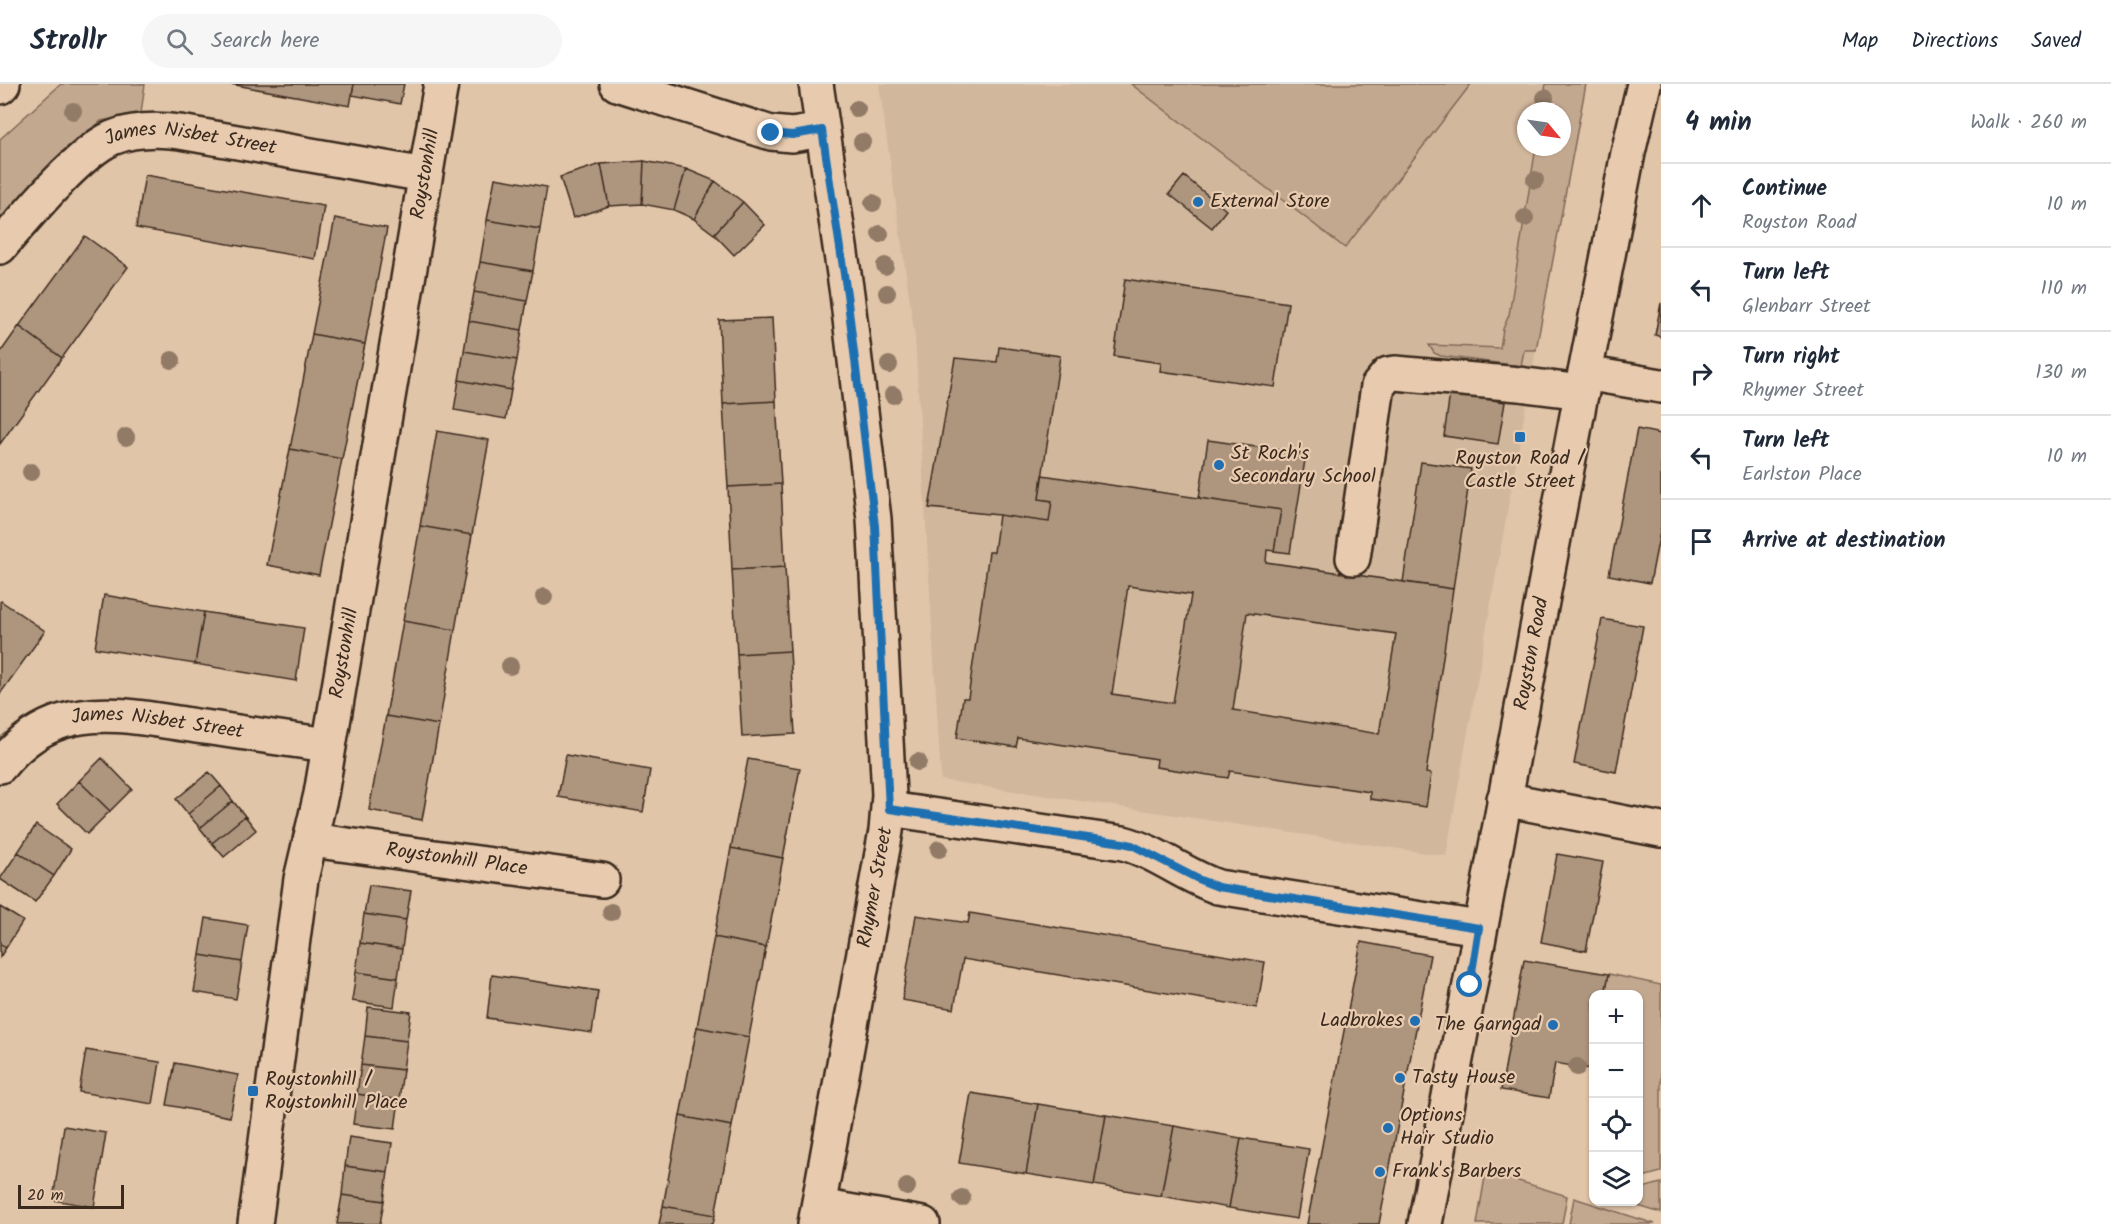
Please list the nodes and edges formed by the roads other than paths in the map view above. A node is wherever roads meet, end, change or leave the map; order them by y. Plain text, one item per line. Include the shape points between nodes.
1 (441, 84) edge
2 (617, 84) edge
3 (816, 84) edge
4 (1644, 84) edge
5 (822, 130) junction
6 (425, 175) junction
7 (0, 247) edge
8 (1584, 382) junction
9 (1661, 386) edge
10 (1353, 558) dead end
11 (329, 745) junction
12 (0, 766) edge
13 (1504, 800) junction
14 (889, 809) junction
15 (1661, 830) edge
16 (311, 840) junction
17 (602, 880) dead end
18 (1479, 928) junction
19 (817, 1215) edge
20 (255, 1224) edge
21 (924, 1224) edge
22 (1425, 1224) edge

1 - 6 street, Roystonhill
2 - 5 street via 771,133 792,135
3 - 5 street, Rhymer Street
4 - 8 street, Royston Road
5 - 14 street, Rhymer Street via 847,294 875,526
6 - 7 street, James Nisbet Street via 180,132 140,131 111,138 87,155
6 - 11 street, Roystonhill
8 - 9 street
8 - 10 street via 1507,383 1388,374 1378,386
8 - 13 street, Royston Road
11 - 12 street, James Nisbet Street via 138,718 93,716 62,721 42,730 24,741
11 - 16 street, Roystonhill
13 - 15 street
13 - 18 street, Royston Road
14 - 18 street via 1123,843 1218,887
14 - 19 street, Rhymer Street
16 - 17 street, Roystonhill Place
16 - 20 street, Roystonhill via 301,879
18 - 22 street, Royston Road
19 - 21 street

